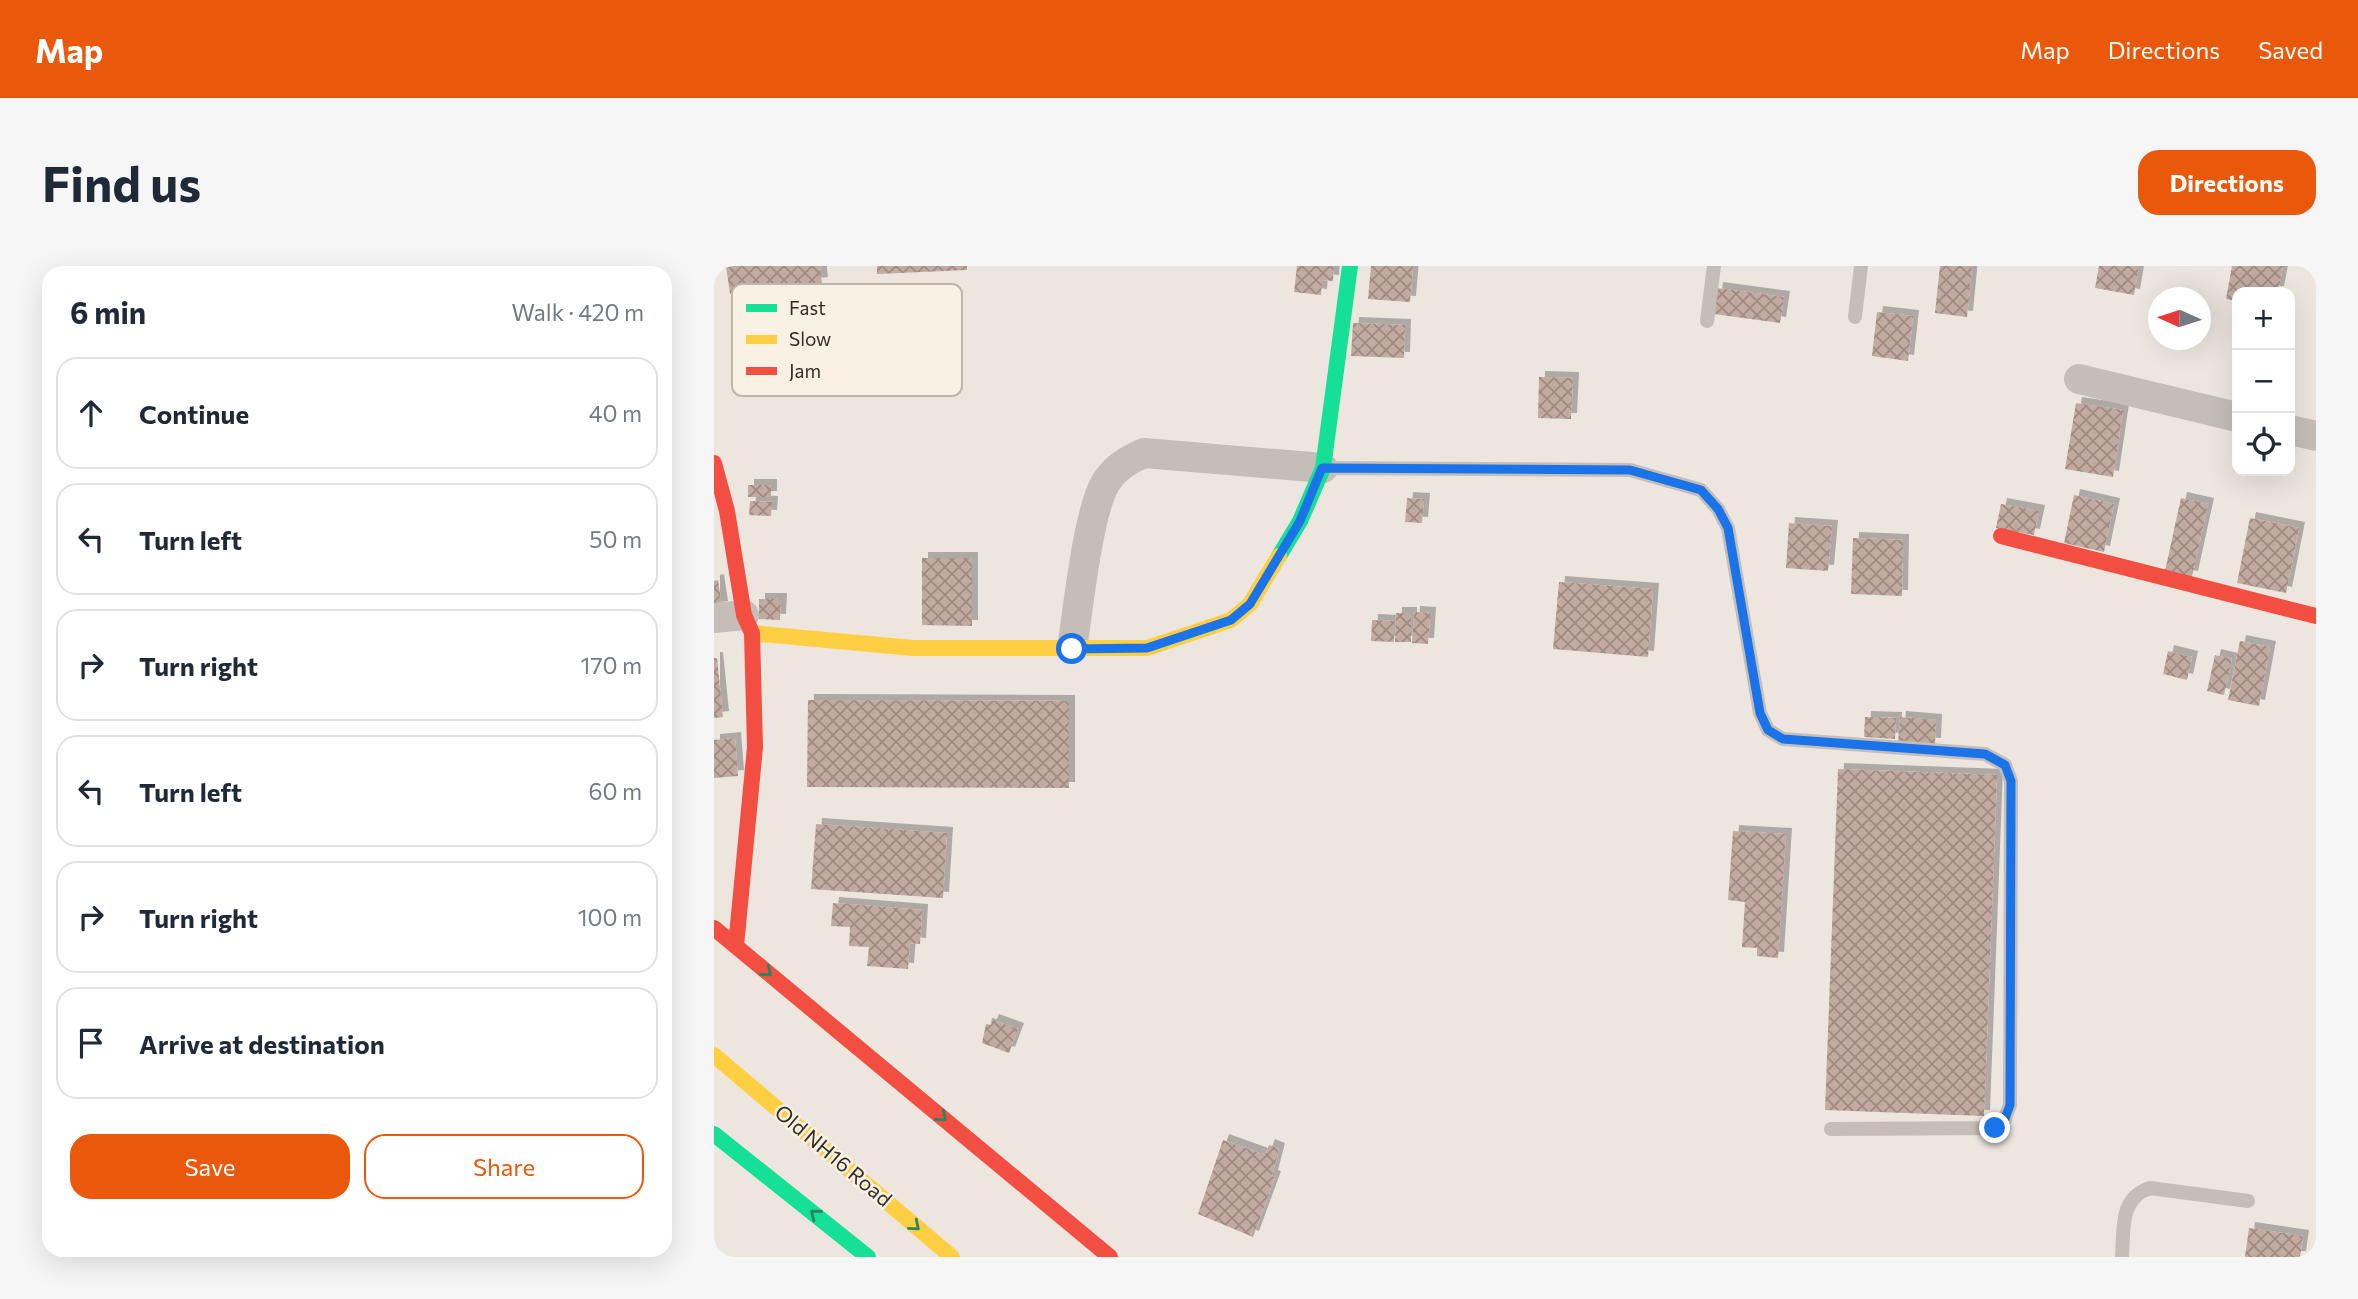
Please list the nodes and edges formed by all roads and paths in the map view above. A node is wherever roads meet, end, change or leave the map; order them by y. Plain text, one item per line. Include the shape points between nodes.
1 (1350, 266) edge
2 (1714, 266) edge
3 (1861, 266) edge
4 (1855, 317) dead end
5 (1707, 321) dead end
6 (2079, 379) dead end
7 (2232, 416) edge
8 (2295, 431) edge
9 (2316, 436) edge
10 (714, 463) edge
11 (1322, 468) junction
12 (720, 512) edge
13 (2001, 536) dead end
14 (2316, 616) edge
15 (714, 618) edge
16 (748, 624) junction
17 (1072, 649) junction
18 (714, 928) edge
19 (736, 946) junction
20 (714, 1055) edge
21 (1831, 1129) dead end
22 (714, 1134) edge
23 (2248, 1202) dead end
24 (868, 1257) edge
25 (952, 1257) edge
26 (1110, 1257) edge
27 (2122, 1257) edge

1 - 11 street
2 - 5 lane
3 - 4 lane
6 - 7 street
8 - 9 street
10 - 12 street
11 - 17 street via 1300,521 1265,581 1250,604 1231,620 1147,648
11 - 17 street via 1144,453 1123,463 1105,483 1096,508
11 - 21 lane via 1630,470 1701,490 1728,528 1760,713 1768,730 1783,739 1985,754 2005,765 2011,781 2010,1105 2004,1121 1995,1128
12 - 16 street
13 - 14 street
15 - 16 street
16 - 17 street via 914,649
16 - 19 street via 755,747
18 - 19 street
19 -> 26 street
20 -> 25 street, Old NH16 Road
24 -> 22 street
23 - 27 lane via 2150,1188 2138,1192 2127,1205

